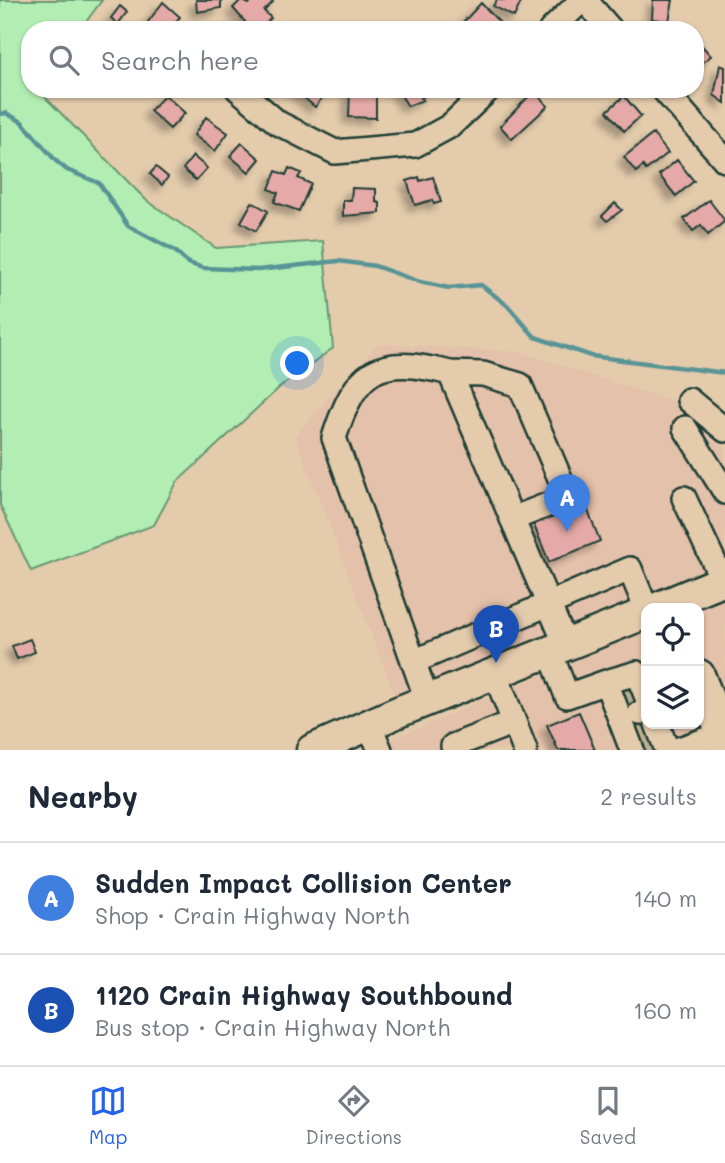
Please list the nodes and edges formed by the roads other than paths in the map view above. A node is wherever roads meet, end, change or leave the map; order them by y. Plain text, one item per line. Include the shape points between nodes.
1 (583, 0) edge
2 (561, 21) edge
3 (603, 21) edge
4 (249, 98) edge
5 (480, 98) edge
6 (671, 98) edge
7 (725, 160) edge
8 (450, 373) junction
9 (689, 400) dead end
10 (685, 428) dead end
11 (725, 430) edge
12 (725, 492) edge
13 (684, 498) dead end
14 (512, 519) junction
15 (724, 581) edge
16 (549, 603) junction
17 (655, 603) edge
18 (670, 603) edge
19 (641, 615) edge
20 (558, 649) junction
21 (413, 662) junction
22 (495, 673) junction
23 (606, 682) junction
24 (704, 687) edge
25 (427, 700) junction
26 (641, 715) edge
27 (514, 722) junction
28 (641, 724) edge
29 (672, 729) tunnel mouth
30 (724, 736) edge
31 (374, 737) edge
32 (453, 746) dead end
33 (312, 750) edge
34 (525, 750) edge

1 - 2 street
1 - 3 street
4 - 5 street via 278,123 335,152 415,145 450,126
6 - 7 street
8 - 14 street
8 - 14 street via 483,374 520,385 568,497
8 - 21 street via 424,366 389,366 359,380 334,438
9 - 11 street
10 - 12 street
13 - 15 street
14 - 16 street
15 - 18 main road
16 - 17 street via 631,569
16 - 20 street
16 - 21 street
19 - 20 main road
20 - 22 main road
20 - 23 street via 567,696
21 - 25 street
22 - 25 main road
22 - 27 street
23 - 26 street via 637,673
23 - 28 street
24 - 30 main road
25 - 31 main road
27 - 32 street
27 - 34 street
29 - 30 street
31 - 33 main road

